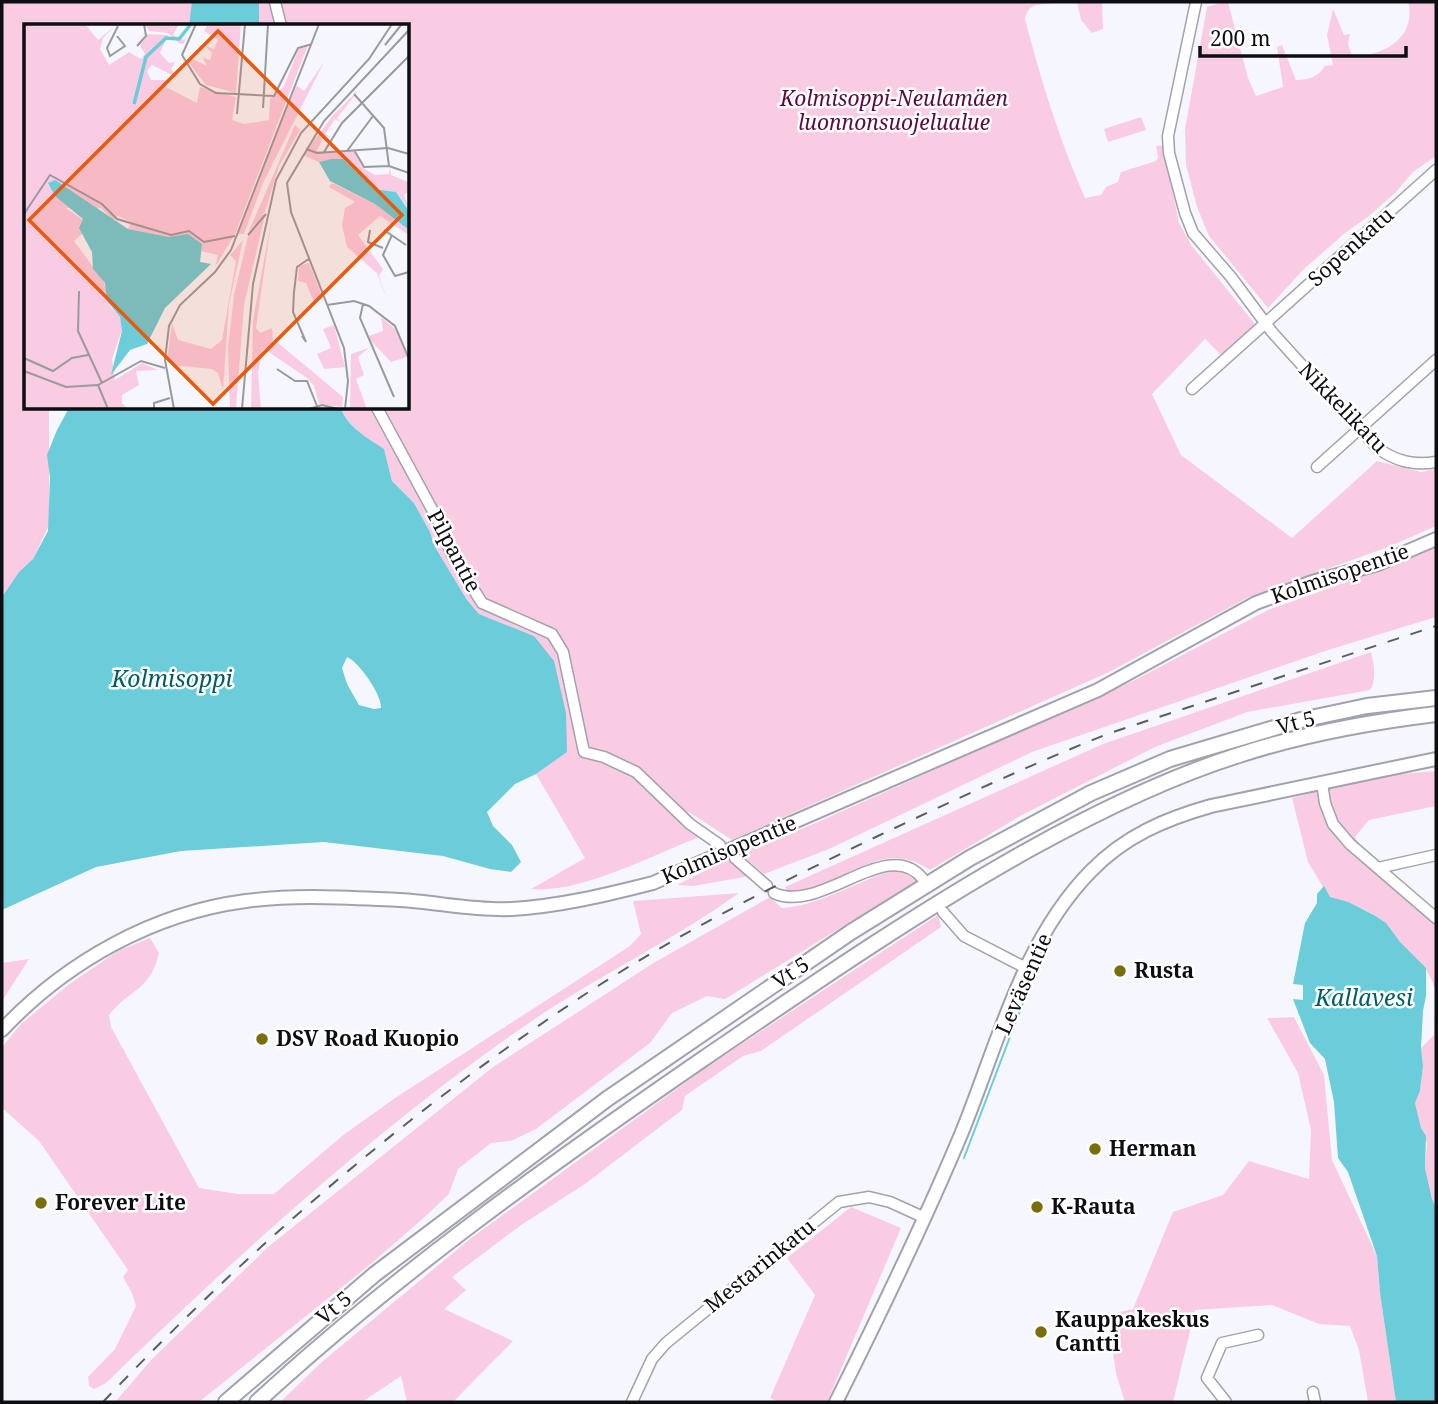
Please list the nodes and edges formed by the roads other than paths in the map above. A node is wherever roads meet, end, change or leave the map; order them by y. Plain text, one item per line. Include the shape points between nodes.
1 (275, 2) edge
2 (1196, 2) edge
3 (280, 24) edge
4 (1436, 170) edge
5 (1264, 323) junction
6 (1436, 360) edge
7 (1192, 389) dead end
8 (378, 410) edge
9 (1358, 428) junction
10 (1436, 462) edge
11 (1317, 467) dead end
12 (1436, 540) edge
13 (1436, 698) edge
14 (1436, 714) edge
15 (1436, 760) edge
16 (1322, 783) junction
17 (720, 845) dead end
18 (1436, 855) edge
19 (735, 858) dead end
20 (1378, 868) junction
21 (922, 879) dead end
22 (943, 912) dead end
23 (1436, 918) edge
24 (1026, 968) junction
25 (2, 1030) edge
26 (923, 1217) junction
27 (1258, 1335) dead end
28 (225, 1402) edge
29 (257, 1402) edge
30 (632, 1402) edge
31 (836, 1402) edge
32 (1226, 1402) edge

1 - 3 street
2 - 5 street, Nikkelikatu via 1168,133 1169,153 1189,225
4 - 5 street, Sopenkatu
5 - 7 street, Sopenkatu
5 - 9 street, Nikkelikatu
6 - 9 street
8 - 17 street, Pilpantie via 451,553 482,603 552,634 563,652 584,752 636,772 690,824
9 - 10 street, Nikkelikatu via 1390,457 1413,464
9 - 11 street
12 - 25 main road, Kolmisopentie via 1256,603 1097,690 653,883 575,902 509,909 302,898 191,911 94,954 53,982
13 - 28 highway, Vt 5 via 1301,720 1170,759 1091,793 970,858 851,932 607,1099 375,1274
14 - 29 highway, Vt 5 via 1372,722 1226,759 1101,810 981,876 860,952 618,1117 389,1287
15 - 16 main road, Leväsentie
16 - 20 street via 1333,824
16 - 24 main road, Leväsentie via 1200,809 1138,833 1077,887
18 - 20 street
19 - 21 street via 782,897 807,896 879,867 900,864 916,870
20 - 23 street
22 - 24 street via 964,936
24 - 26 main road, Leväsentie
26 - 30 street, Mestarinkatu via 869,1197 839,1202 666,1343 652,1359
26 - 31 main road, Leväsentie
27 - 32 street via 1222,1343 1207,1378

